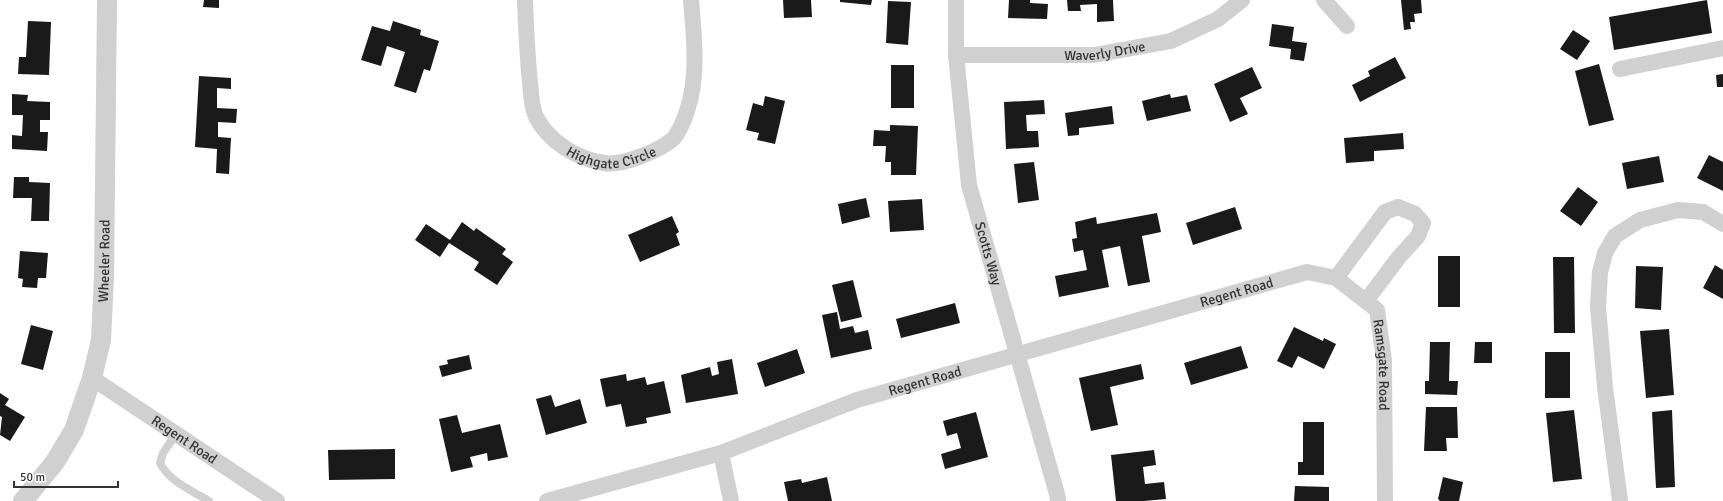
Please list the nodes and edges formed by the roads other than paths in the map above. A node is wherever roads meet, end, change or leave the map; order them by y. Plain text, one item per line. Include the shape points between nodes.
1 (107, 0) edge
2 (525, 0) edge
3 (691, 0) edge
4 (956, 0) edge
5 (1242, 0) edge
6 (1324, 0) edge
7 (1347, 26) dead end
8 (1723, 48) edge
9 (956, 55) junction
10 (1620, 69) dead end
11 (1723, 224) edge
12 (1307, 272) joint
13 (1336, 278) junction
14 (1366, 301) junction
15 (1016, 355) junction
16 (92, 378) junction
17 (176, 434) junction
18 (721, 453) junction
19 (23, 501) edge
20 (209, 501) edge
21 (277, 501) edge
22 (547, 501) edge
23 (731, 501) edge
24 (1058, 501) edge
25 (1385, 501) edge
26 (1620, 501) edge

1 - 16 street, Wheeler Road via 104,276 101,340
2 - 3 street, Highgate Circle via 527,53 532,103 536,117 564,149 605,164 654,151 674,137 687,112 694,81 696,54
4 - 9 street, Scotts Way
5 - 9 street, Waverly Drive via 1218,19 1171,41 1094,55
6 - 7 street
8 - 10 street
9 - 15 street, Scotts Way via 969,185
11 - 26 street via 1703,212 1678,210 1640,220 1615,236 1605,254 1600,272 1598,307
12 - 13 street, Ramsgate Road
12 - 15 street, Regent Road
13 - 14 street, Ramsgate Road
13 - 14 street via 1385,212 1398,207 1415,214 1423,223 1418,236
14 - 25 street, Ramsgate Road via 1377,310 1384,360
15 - 18 street, Regent Road via 857,400
15 - 24 street, Scotts Way
16 - 17 street, Regent Road
16 - 19 street, Wheeler Road via 74,430 55,462
17 - 20 lane via 160,462 172,479
17 - 21 street, Regent Road
18 - 22 street, Regent Road
18 - 23 street

